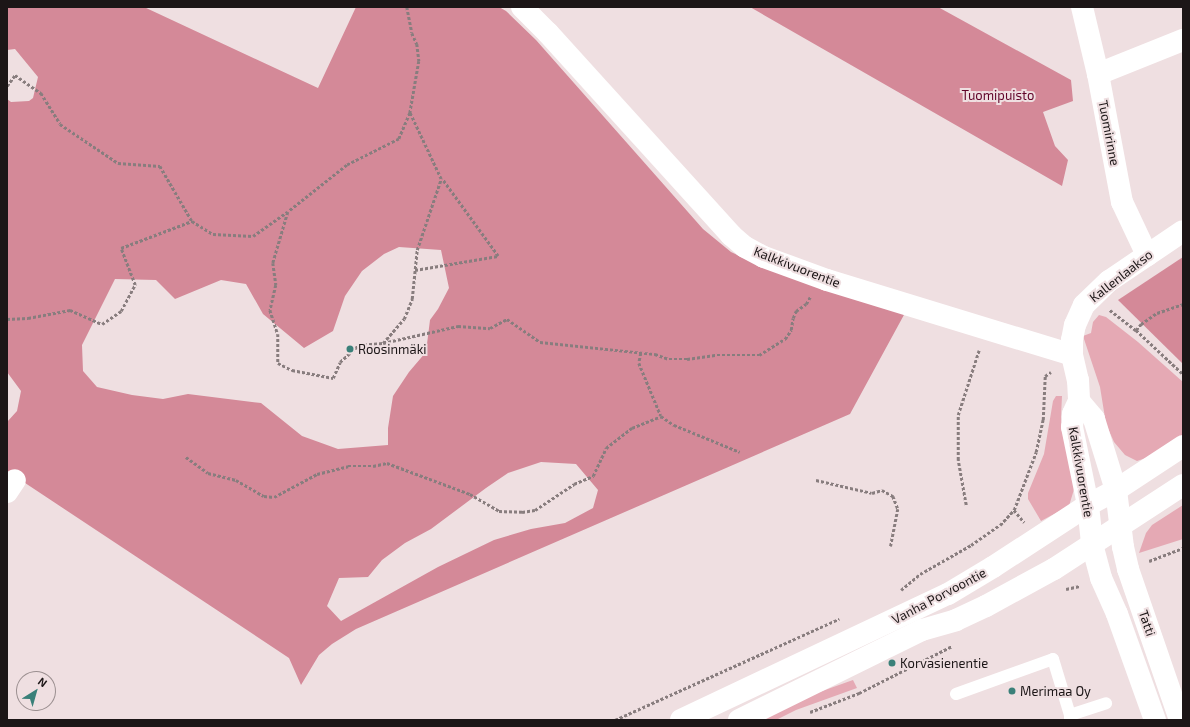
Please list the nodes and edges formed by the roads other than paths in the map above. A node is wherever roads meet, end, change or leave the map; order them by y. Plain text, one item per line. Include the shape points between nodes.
1 (522, 7) edge
2 (1082, 7) edge
3 (1183, 40) edge
4 (1098, 74) junction
5 (1183, 231) edge
6 (1147, 255) junction
7 (1072, 355) junction
8 (1079, 401) junction
9 (1183, 446) edge
10 (1183, 485) edge
11 (1116, 490) junction
12 (1088, 505) junction
13 (1122, 525) junction
14 (1092, 544) junction
15 (956, 694) dead end
16 (1106, 703) dead end
17 (1070, 718) edge
18 (681, 720) edge
19 (739, 720) edge
20 (1155, 720) edge
21 (1180, 720) edge

1 - 7 street, Kalkkivuorentie via 731,235 745,247 764,257 827,280
2 - 4 street, Tuomirinne
3 - 4 street
4 - 6 street, Tuomirinne via 1122,202
5 - 6 street, Kallenlaakso
6 - 7 street, Kallenlaakso via 1109,281 1084,306 1076,321
7 - 8 street, Kalkkivuorentie via 1078,380
8 - 11 street, Kalkkivuorentie via 1094,419
8 - 12 street, Kalkkivuorentie via 1073,414 1072,427
9 - 11 street, Vanha Porvoontie
10 - 13 street, Vanha Porvoontie
11 - 12 street, Vanha Porvoontie
11 - 13 street, Kalkkivuorentie
12 - 14 street, Kalkkivuorentie
12 - 18 street, Vanha Porvoontie via 993,568 926,605
13 - 14 street, Vanha Porvoontie
13 - 21 street, Tatti via 1128,569
14 - 19 street, Vanha Porvoontie via 1054,569 986,606 956,620 922,630
14 - 20 street, Tatti via 1101,578 1117,614
15 - 17 lane via 1053,659
16 - 17 lane

